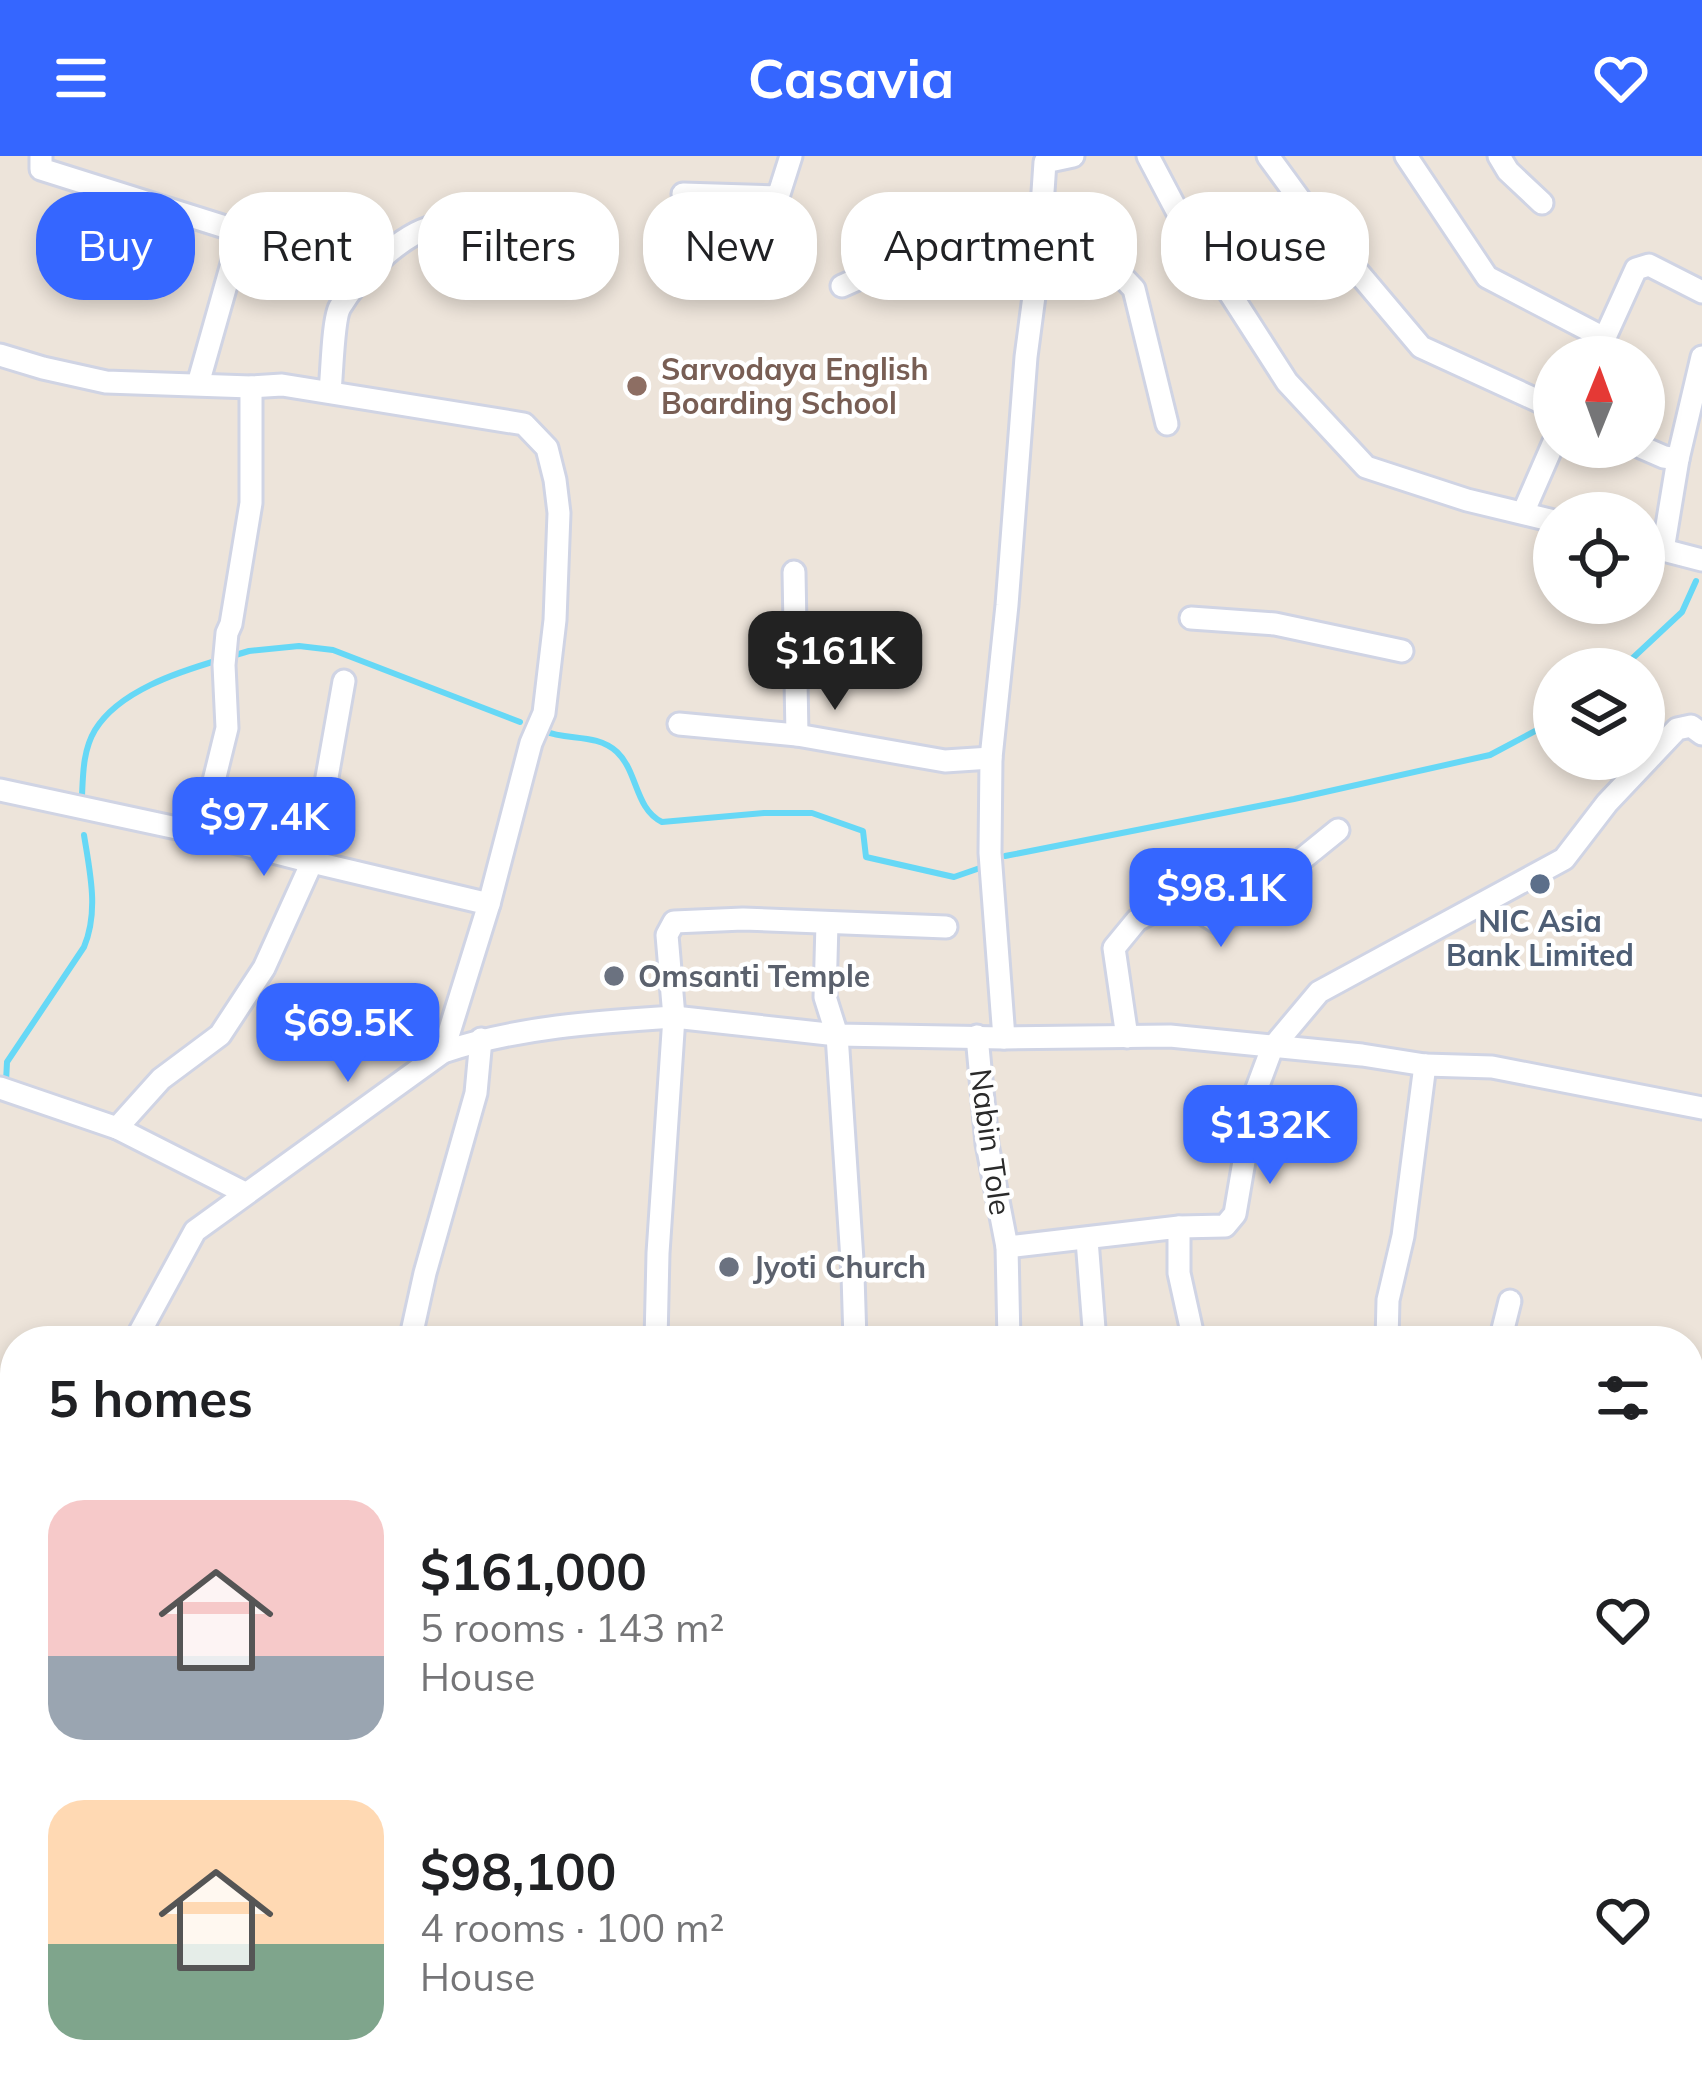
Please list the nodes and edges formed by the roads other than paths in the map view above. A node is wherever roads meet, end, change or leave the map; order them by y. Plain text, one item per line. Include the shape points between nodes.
1 (41, 156) edge
2 (791, 156) edge
3 (1073, 156) edge
4 (1148, 156) edge
5 (1268, 156) edge
6 (1406, 156) edge
7 (1499, 156) edge
8 (1045, 159) edge
9 (779, 192) edge
10 (1042, 192) edge
11 (1542, 203) dead end
12 (418, 234) edge
13 (1702, 292) edge
14 (1034, 300) edge
15 (1137, 300) edge
16 (1582, 336) edge
17 (1605, 336) edge
18 (1702, 356) edge
19 (1, 358) edge
20 (198, 384) junction
21 (251, 387) junction
22 (330, 392) junction
23 (1533, 398) edge
24 (1167, 424) dead end
25 (1665, 458) edge
26 (1678, 459) junction
27 (1543, 468) edge
28 (1665, 507) edge
29 (1523, 513) junction
30 (1533, 516) edge
31 (1665, 550) edge
32 (1702, 560) edge
33 (794, 572) dead end
34 (1191, 618) dead end
35 (1402, 651) dead end
36 (344, 681) dead end
37 (679, 724) dead end
38 (1702, 734) edge
39 (797, 735) junction
40 (991, 758) junction
41 (2, 796) edge
42 (185, 830) junction
43 (1338, 830) dead end
44 (312, 862) junction
45 (489, 904) junction
46 (827, 923) junction
47 (946, 927) dead end
48 (674, 1017) junction
49 (837, 1035) junction
50 (977, 1036) junction
51 (1127, 1037) junction
52 (1004, 1038) junction
53 (481, 1039) junction
54 (1272, 1048) junction
55 (443, 1052) junction
56 (1425, 1065) junction
57 (10, 1092) edge
58 (1702, 1108) edge
59 (117, 1128) junction
60 (244, 1193) junction
61 (1179, 1227) junction
62 (1087, 1240) junction
63 (1007, 1247) junction
64 (1510, 1300) dead end
65 (143, 1326) edge
66 (413, 1326) edge
67 (656, 1326) edge
68 (855, 1326) edge
69 (1009, 1326) edge
70 (1093, 1326) edge
71 (1191, 1326) edge
72 (1387, 1326) edge
73 (1504, 1326) edge

1 - 20 street via 41,169 241,232
2 - 9 street
3 - 8 street
4 - 29 street via 1287,382 1366,467
5 - 23 street via 1421,347
6 - 16 street via 1487,277
7 - 11 street
8 - 10 street
12 - 22 street via 393,248 338,310
13 - 17 street via 1649,265 1636,268
14 - 40 street
15 - 24 street
18 - 26 street
19 - 20 street via 106,382
20 - 21 street
21 - 22 street
21 - 42 street via 251,503 227,633 227,728 212,789
22 - 45 street via 524,424 547,448 559,513 544,713
25 - 26 street
26 - 28 street
27 - 29 street
29 - 30 street
31 - 32 street
33 - 39 street
34 - 35 street via 1275,624
36 - 44 street
37 - 39 street
38 - 54 street via 1677,728 1564,859 1319,992
39 - 40 street via 945,761
40 - 52 street
41 - 42 street
42 - 44 street
43 - 51 street via 1284,882 1217,922 1179,898 1137,920 1114,948
44 - 45 street
44 - 59 street via 264,968 220,1035 161,1079
45 - 55 street
46 - 47 street
46 - 48 street via 674,922 667,935
46 - 49 street via 825,997
48 - 49 street
48 - 53 street
48 - 67 street
49 - 50 street
49 - 68 street
50 - 52 street
50 - 63 street, Nabin Tole
51 - 52 street
51 - 54 street
53 - 55 street
53 - 66 street via 476,1093
54 - 56 street
54 - 61 street, Nabin Tole via 1256,1091 1235,1214 1225,1226
55 - 60 street
56 - 58 street via 1492,1067
56 - 72 street
57 - 59 street
59 - 60 street
60 - 65 street via 195,1231
61 - 62 street, Nabin Tole
61 - 71 street
62 - 63 street, Nabin Tole
62 - 70 street
63 - 69 street, Nabin Tole
64 - 73 street

